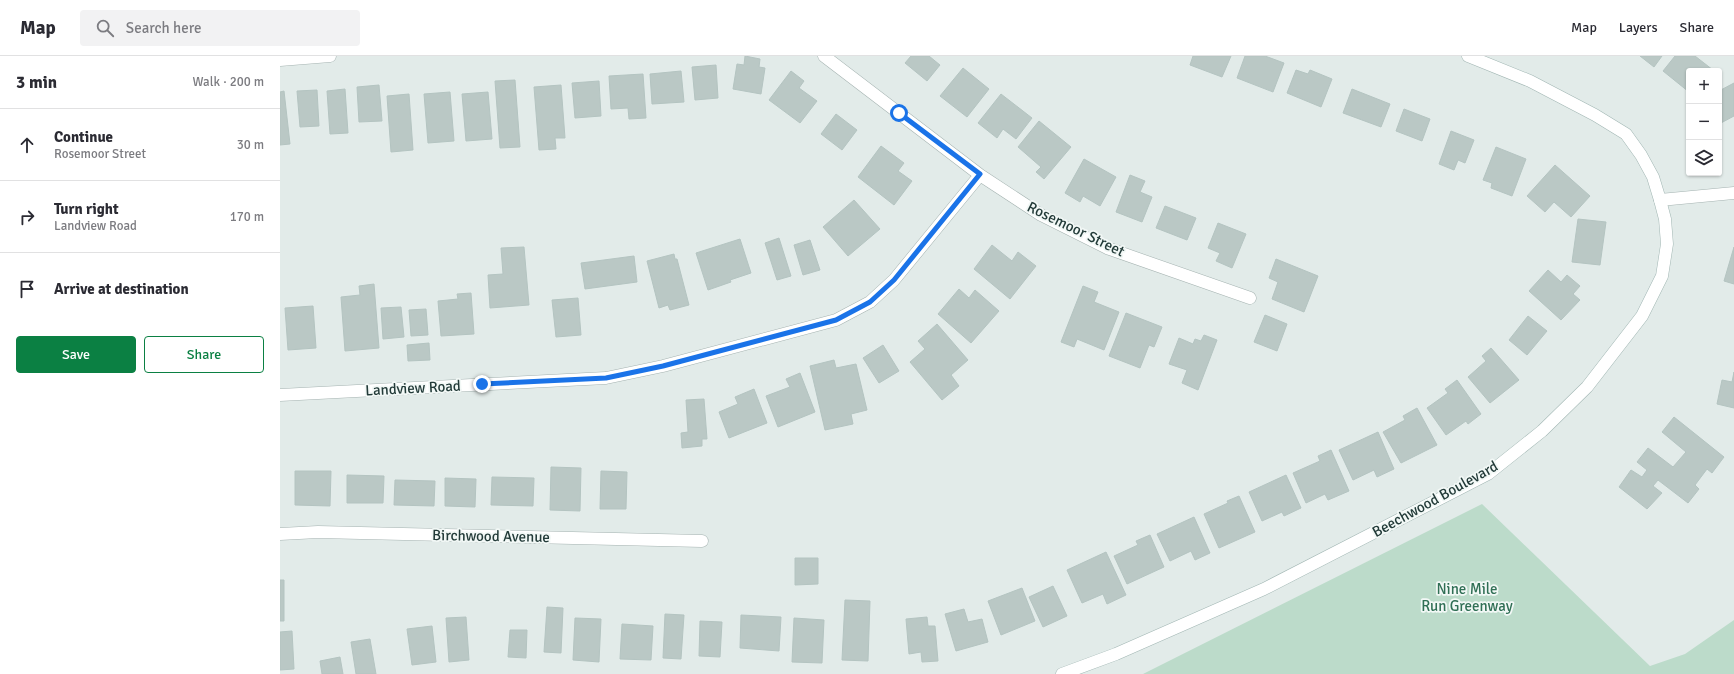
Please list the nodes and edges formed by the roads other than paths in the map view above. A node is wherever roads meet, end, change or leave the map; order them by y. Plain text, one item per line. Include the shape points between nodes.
1 (330, 56) edge
2 (824, 56) edge
3 (1468, 56) edge
4 (280, 60) edge
5 (980, 174) junction
6 (1734, 193) edge
7 (1660, 200) junction
8 (1250, 298) dead end
9 (280, 395) edge
10 (280, 534) edge
11 (702, 541) dead end
12 (1062, 674) edge

1 - 4 street
2 - 5 street, Rosemoor Street
3 - 7 street, Beechwood Boulevard via 1530,82 1626,134 1653,177
5 - 8 street, Rosemoor Street via 1041,215 1107,248
5 - 9 street, Landview Road via 894,280 870,302 836,320 663,366 606,378
6 - 7 street
7 - 12 street, Beechwood Boulevard via 1667,238 1665,257 1662,276 1642,316 1586,387 1542,431 1488,474 1264,589 1116,654
10 - 11 street, Birchwood Avenue via 318,532

